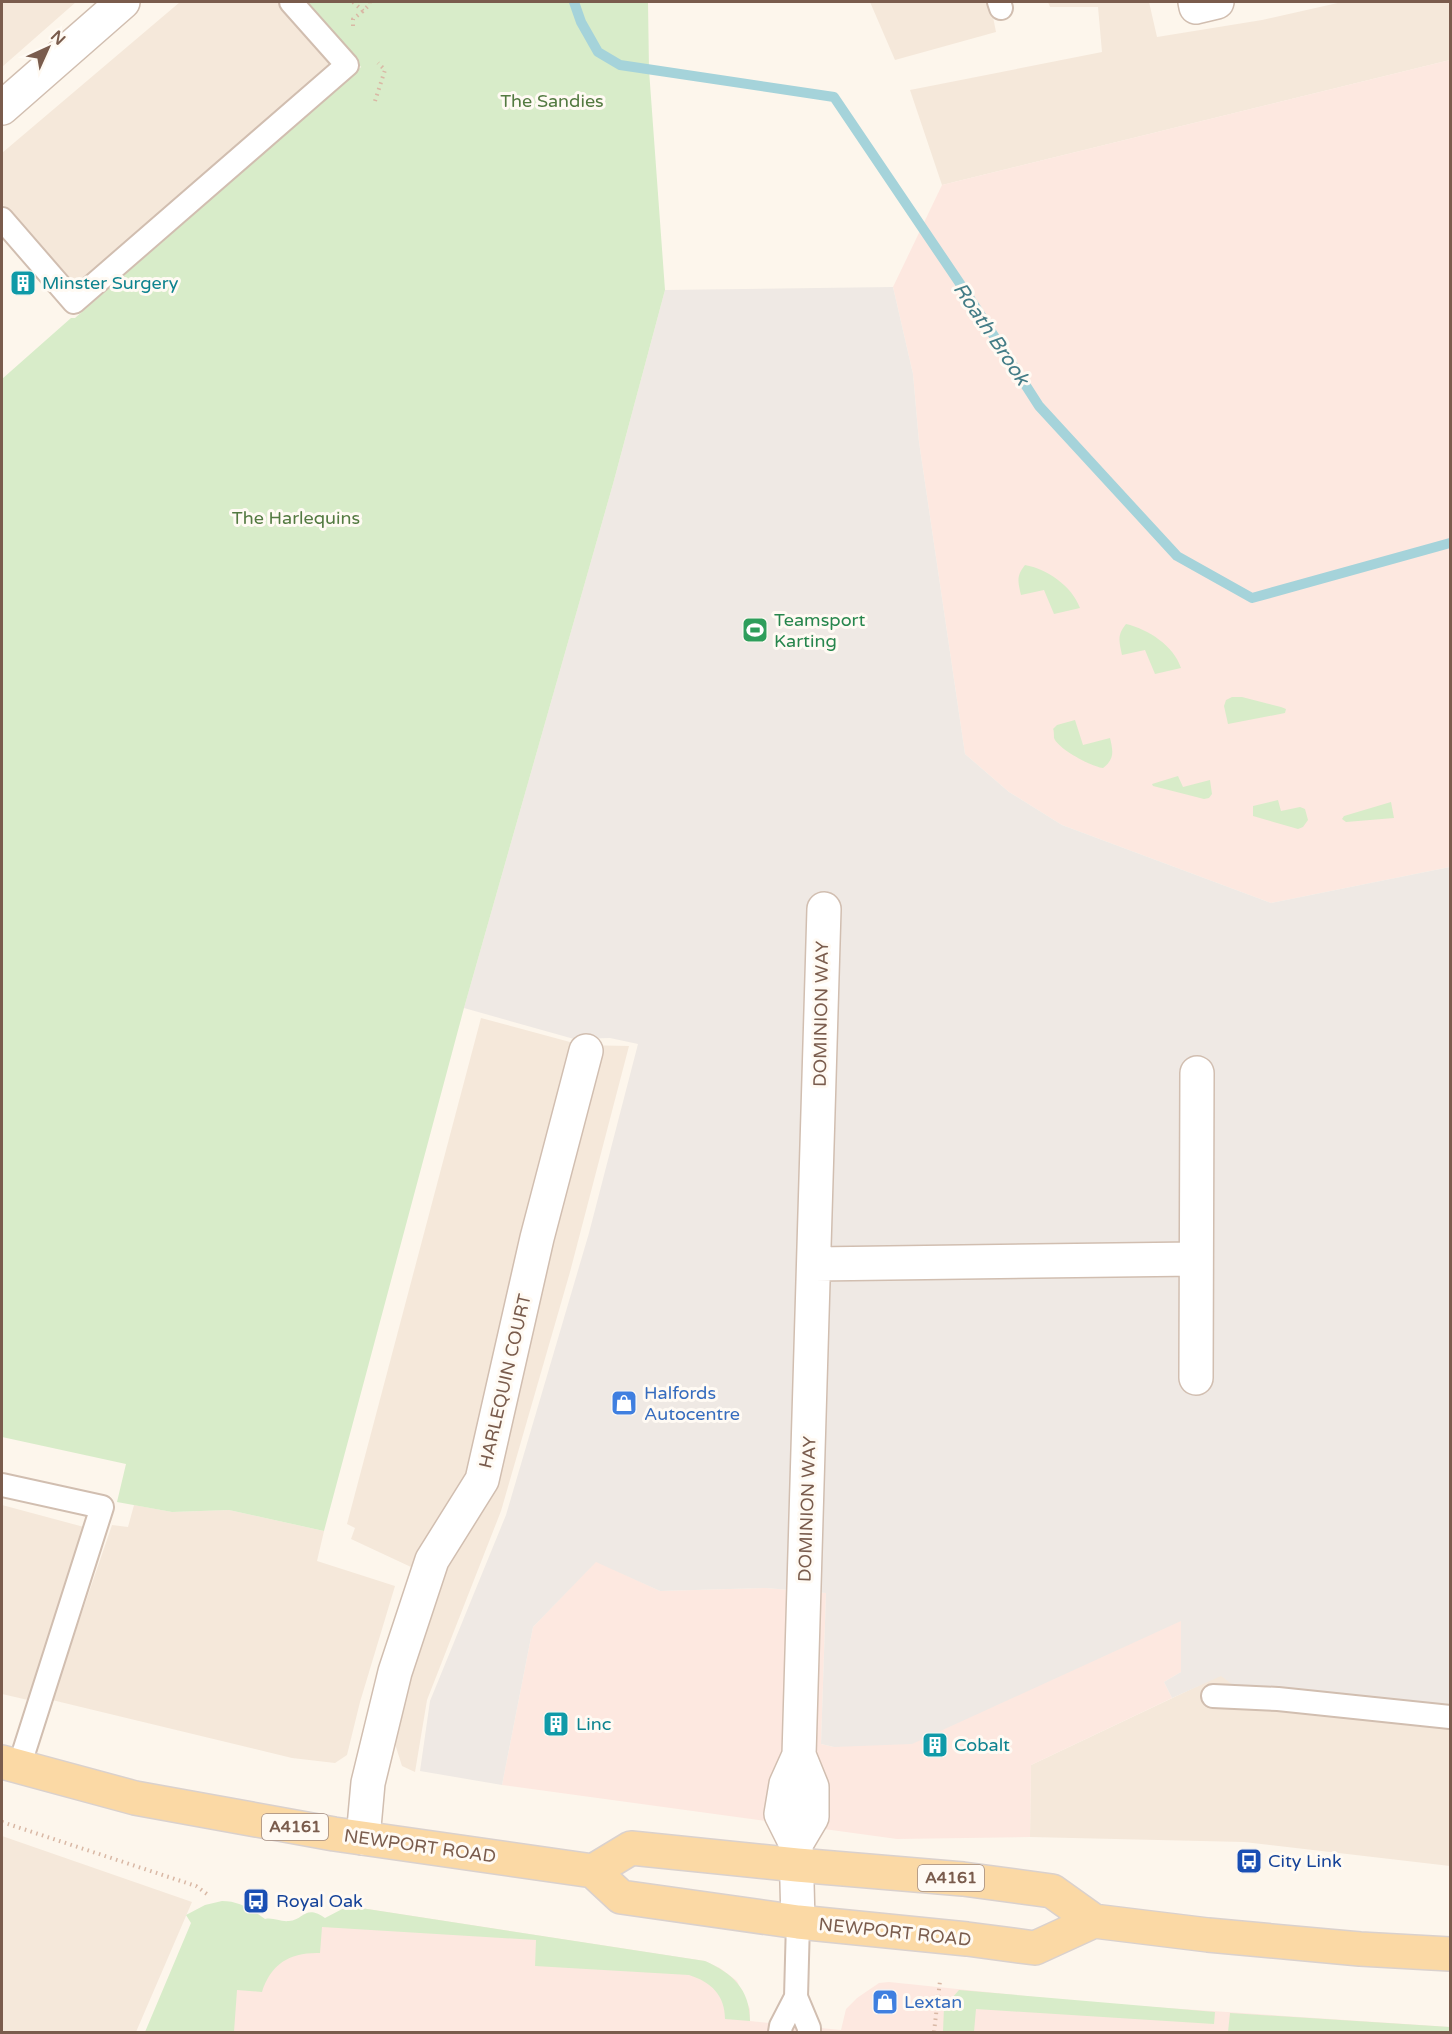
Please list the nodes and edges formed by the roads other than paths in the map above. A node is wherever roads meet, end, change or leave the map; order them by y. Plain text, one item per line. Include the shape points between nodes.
1 (123, 2) edge
2 (291, 2) edge
3 (1195, 2) edge
4 (1217, 2) edge
5 (2, 108) edge
6 (2, 219) edge
7 (824, 909) dead end
8 (586, 1051) dead end
9 (1197, 1073) dead end
10 (1195, 1259) junction
11 (815, 1264) junction
12 (1196, 1378) dead end
13 (2, 1485) edge
14 (1212, 1696) dead end
15 (1450, 1717) edge
16 (10, 1765) edge
17 (363, 1838) junction
18 (797, 1855) junction
19 (593, 1871) junction
20 (1094, 1921) junction
21 (798, 1922) junction
22 (1450, 1954) edge
23 (796, 1997) junction
24 (780, 2032) edge
25 (809, 2032) edge

1 - 5 street
2 - 6 lane via 347,65 74,302
3 - 4 street via 1196,7
7 - 11 street, DOMINION WAY
8 - 17 street, HARLEQUIN COURT via 537,1239 482,1480 432,1560 417,1605 395,1672 371,1772
9 - 10 street
10 - 11 street
10 - 12 street
11 - 18 street, DOMINION WAY via 800,1755 812,1787 812,1817
13 - 16 lane via 102,1507
14 - 15 lane
16 - 17 main road, NEWPORT ROAD / A4161 via 135,1798
17 - 19 main road, NEWPORT ROAD / A4161
18 - 19 main road, A4161 via 631,1848
18 - 20 main road, A4161 via 1053,1891
18 - 21 street
19 - 21 main road, NEWPORT ROAD via 621,1897
20 - 21 main road, NEWPORT ROAD via 1035,1948
20 - 22 main road, A4161 via 1208,1935
21 - 23 lane
23 - 24 lane
23 - 25 lane

